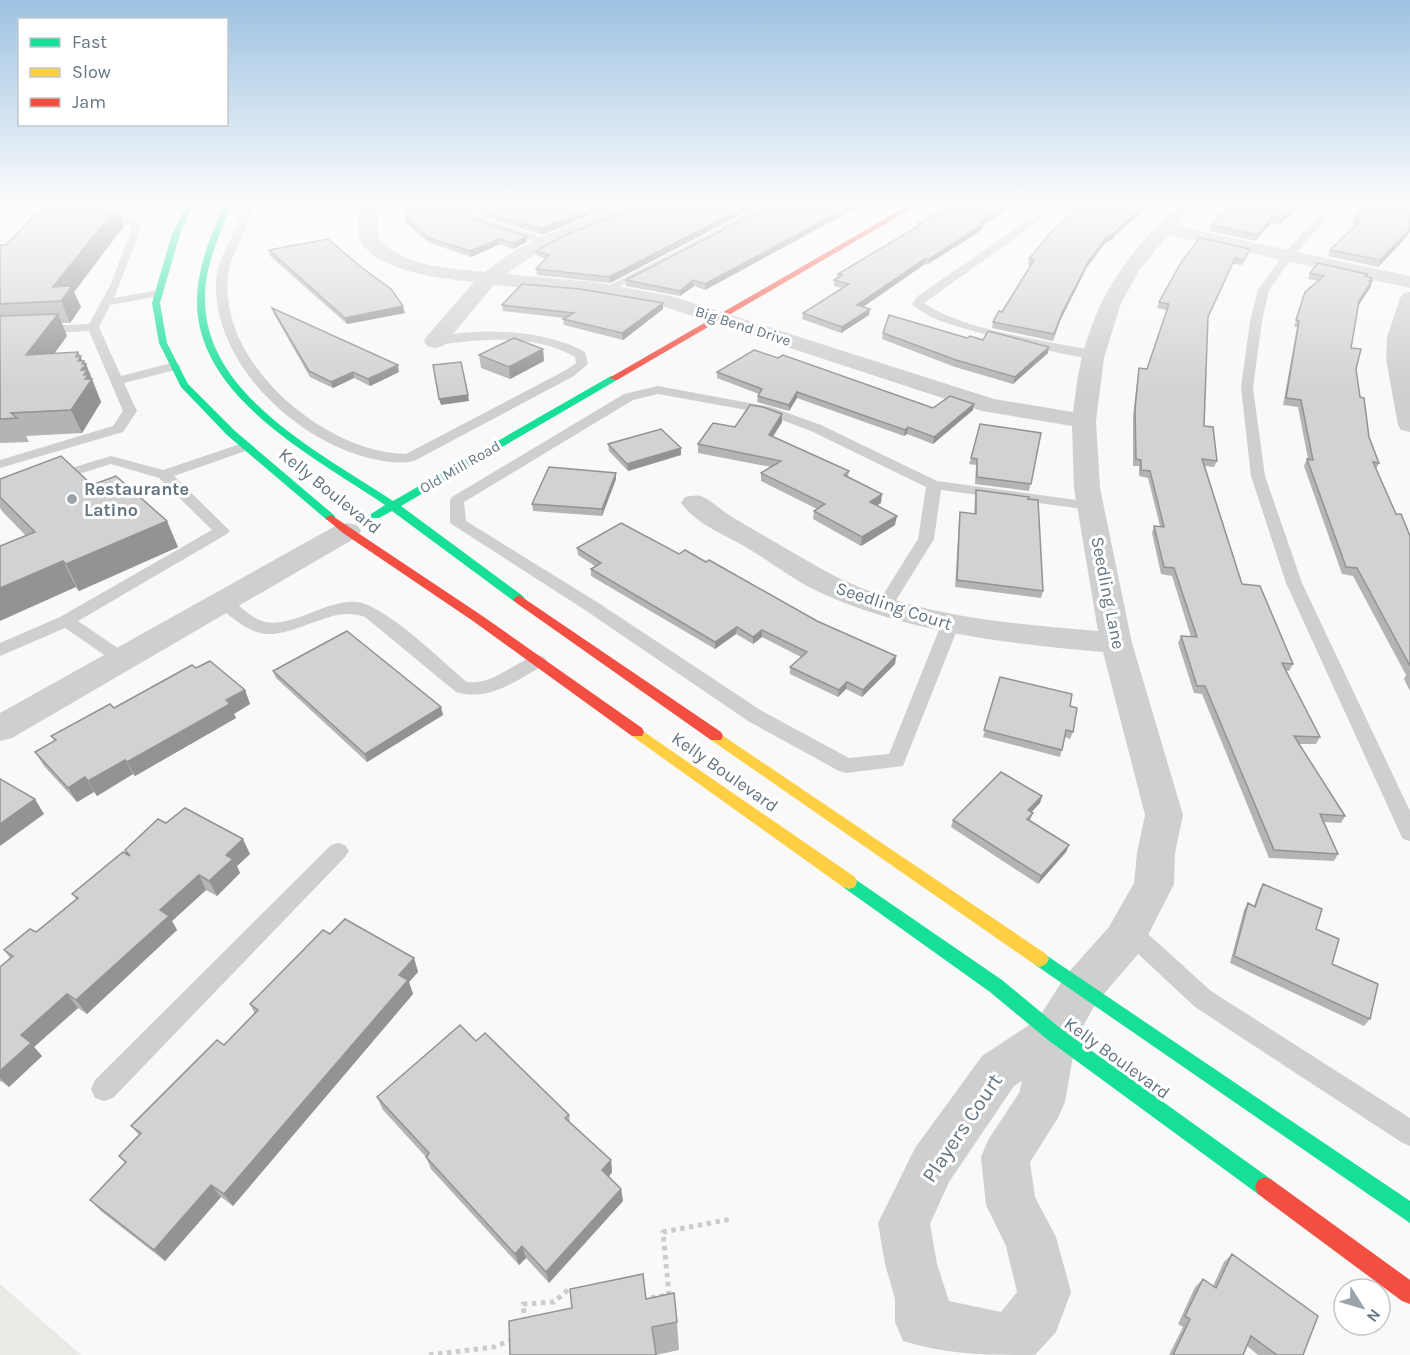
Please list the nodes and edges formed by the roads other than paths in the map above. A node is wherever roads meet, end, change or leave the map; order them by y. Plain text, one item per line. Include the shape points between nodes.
1 (123, 265) edge
2 (170, 265) edge
3 (203, 265) edge
4 (225, 265) edge
5 (422, 265) edge
6 (506, 265) edge
7 (653, 265) edge
8 (812, 265) edge
9 (968, 265) edge
10 (1133, 265) edge
11 (1281, 265) edge
12 (1331, 265) edge
13 (490, 279) junction
14 (1410, 282) edge
15 (607, 289) junction
16 (164, 293) junction
17 (1410, 298) edge
18 (104, 303) junction
19 (718, 318) junction
20 (93, 327) junction
21 (0, 332) edge
22 (1404, 338) edge
23 (435, 341) joint
24 (1095, 355) junction
25 (175, 366) junction
26 (117, 381) junction
27 (1084, 421) junction
28 (1410, 425) edge
29 (246, 446) junction
30 (0, 464) edge
31 (165, 475) junction
32 (44, 481) edge
33 (934, 485) junction
34 (695, 503) dead end
35 (393, 506) junction
36 (1091, 506) junction
37 (347, 531) junction
38 (223, 602) junction
39 (884, 606) junction
40 (66, 621) junction
41 (950, 625) junction
42 (1116, 643) junction
43 (0, 650) edge
44 (122, 659) junction
45 (538, 661) junction
46 (0, 729) edge
47 (1410, 833) edge
48 (338, 851) dead end
49 (1129, 931) junction
50 (1081, 989) junction
51 (1054, 1034) junction
52 (104, 1089) dead end
53 (1410, 1133) edge
54 (1410, 1213) edge
55 (1410, 1293) edge

1 - 18 lane
2 - 16 main road, Kelly Boulevard
3 - 35 main road, Kelly Boulevard via 195,290 205,331 221,369 279,427
4 - 23 lane via 223,308 232,339 249,366 289,407 351,450 399,460 409,458 582,364 581,355 571,347 535,340 477,335
5 - 13 street, Big Bend Drive
6 - 13 street
7 - 15 lane
8 - 19 main road, Old Mill Road
9 - 24 lane via 922,297 918,304 948,319
10 - 24 street, Seedling Lane via 1111,303
11 - 47 lane via 1264,290 1247,388 1258,476 1294,583
12 - 14 street
13 - 15 street, Big Bend Drive
13 - 23 street
15 - 19 street, Big Bend Drive via 671,302
16 - 18 lane
16 - 25 main road, Kelly Boulevard via 156,303 163,343
17 - 22 street
18 - 20 lane
19 - 27 street, Big Bend Drive via 990,406
19 - 35 main road, Old Mill Road
20 - 21 lane
20 - 26 lane
22 - 28 street via 1397,359
24 - 27 street, Seedling Lane
25 - 26 lane
25 - 29 main road, Kelly Boulevard via 184,385
26 - 30 lane via 130,411 118,429
27 - 36 street, Seedling Lane
29 - 31 lane
29 - 37 main road, Kelly Boulevard
31 - 32 lane via 111,460
31 - 40 lane via 222,531
33 - 36 lane
33 - 39 lane via 926,538
33 - 41 lane via 816,428 766,410 658,390 629,397 457,500 458,522 755,716 846,766 896,761
34 - 39 street, Seedling Court via 712,518 826,583
35 - 37 main road, Old Mill Road
35 - 50 main road, Kelly Boulevard via 568,635
36 - 42 street, Seedling Lane
37 - 38 street, Old Mill Road
37 - 45 main road, Kelly Boulevard
38 - 44 street, Old Mill Road
38 - 45 lane via 265,628 289,626 334,610 356,607 387,624 462,688 480,690
39 - 41 street, Seedling Court
40 - 43 lane
40 - 44 lane
41 - 42 street, Seedling Court
42 - 49 street, Seedling Lane via 1164,815 1154,884
44 - 46 street, Old Mill Road
45 - 51 main road, Kelly Boulevard via 996,986
48 - 52 lane
49 - 50 street, Seedling Lane
49 - 53 lane via 1203,999
50 - 51 street, Seedling Lane
50 - 54 main road, Kelly Boulevard
51 - 51 street, Players Court via 998,1071 932,1165 904,1223 922,1299 922,1322 1010,1341 1037,1313 1044,1292 1030,1237 1011,1204 1005,1157 1041,1102
51 - 55 main road, Kelly Boulevard

